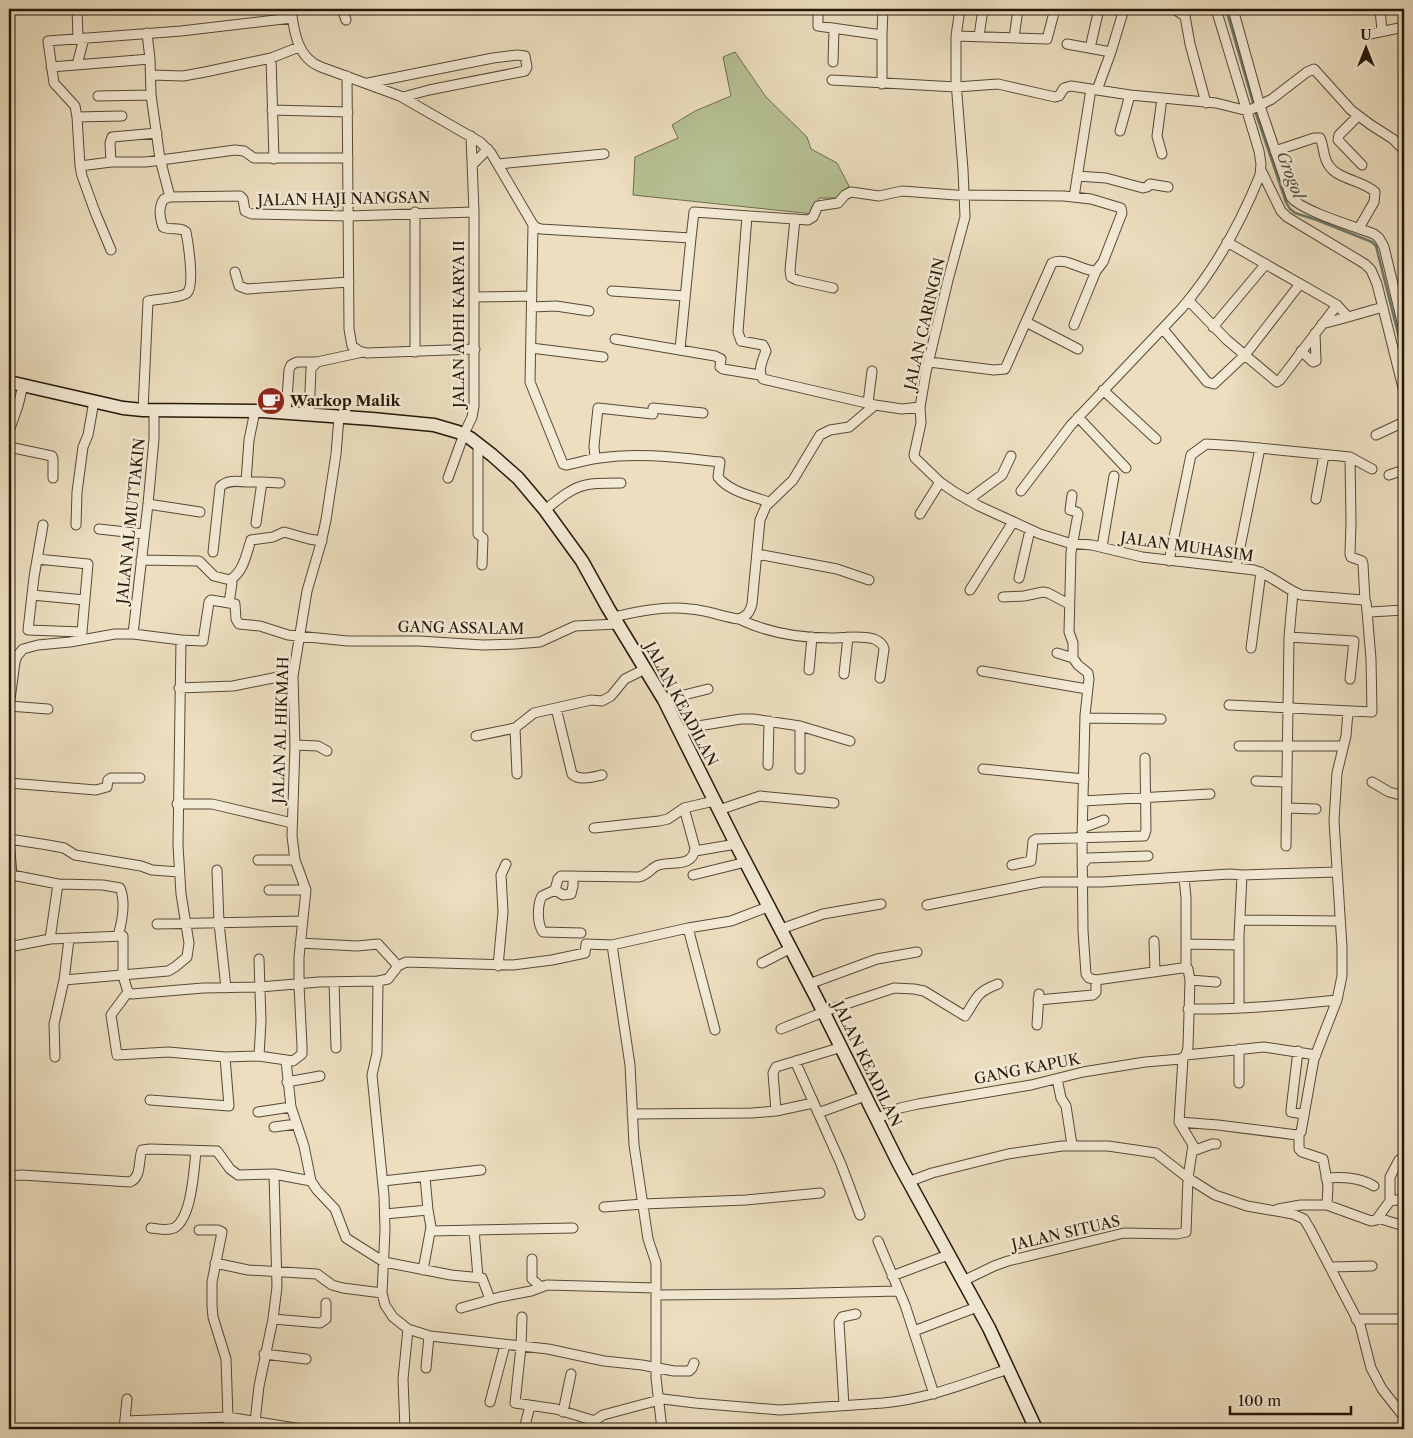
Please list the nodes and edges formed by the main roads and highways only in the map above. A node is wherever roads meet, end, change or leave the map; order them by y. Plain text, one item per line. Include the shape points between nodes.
1 (9, 382) edge
2 (1036, 1429) edge

1 - 2 main road, JALAN KEADILAN via 148,410 309,414 442,427 464,434 511,472 545,510 582,561 644,669 684,730 717,806 784,927 791,948 865,1096 884,1114 908,1182 948,1255 967,1279

